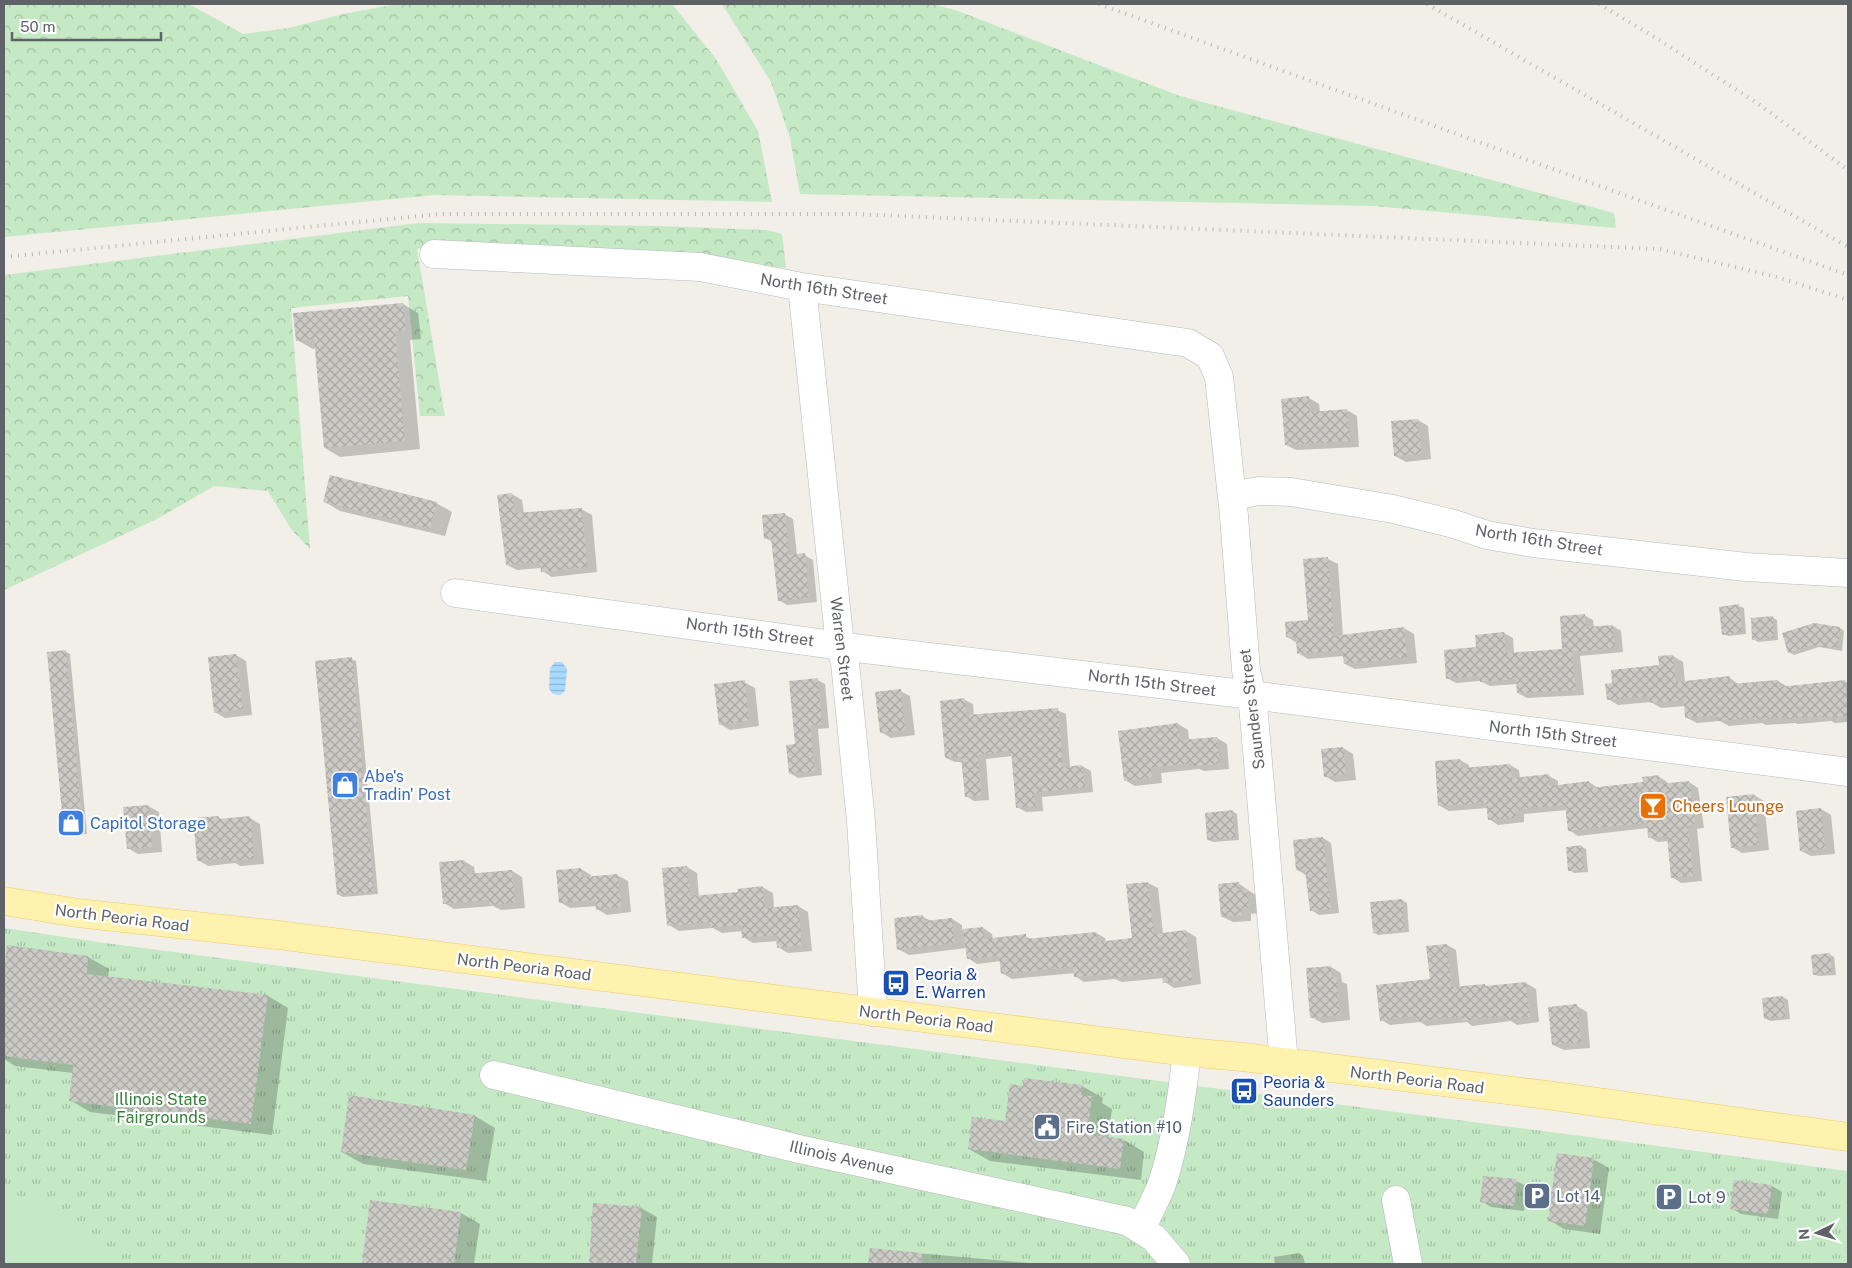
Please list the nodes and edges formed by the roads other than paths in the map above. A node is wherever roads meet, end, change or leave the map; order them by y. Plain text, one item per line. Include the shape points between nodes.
1 (434, 254) dead end
2 (802, 287) junction
3 (1210, 356) joint
4 (1232, 496) junction
5 (1848, 573) edge
6 (455, 593) dead end
7 (840, 645) junction
8 (1252, 695) junction
9 (1848, 772) edge
10 (4, 901) edge
11 (873, 1012) junction
12 (1187, 1052) junction
13 (1284, 1063) junction
14 (494, 1075) dead end
15 (1848, 1137) edge
16 (1396, 1200) dead end
17 (1140, 1229) junction
18 (1176, 1264) edge
19 (1408, 1264) edge

1 - 2 street, North 16th Street via 700,268
2 - 3 street, North 16th Street via 1188,343
2 - 7 street, Warren Street
3 - 4 street, Saunders Street via 1218,377
4 - 5 street, North 16th Street via 1259,491 1291,492 1393,510 1487,535 1533,543 1746,567
4 - 8 street, Saunders Street via 1246,670
6 - 7 street, North 15th Street
7 - 8 street, North 15th Street
7 - 11 street, Warren Street via 845,664 861,821
8 - 9 street, North 15th Street
8 - 13 street, Saunders Street
10 - 11 main road, North Peoria Road via 78,913 278,935
11 - 12 main road, North Peoria Road
12 - 13 main road, North Peoria Road
12 - 17 street via 1181,1104 1166,1170
13 - 15 main road, North Peoria Road
14 - 17 street, Illinois Avenue via 799,1149 1127,1221
16 - 19 street
17 - 18 street, Illinois Avenue via 1154,1238

